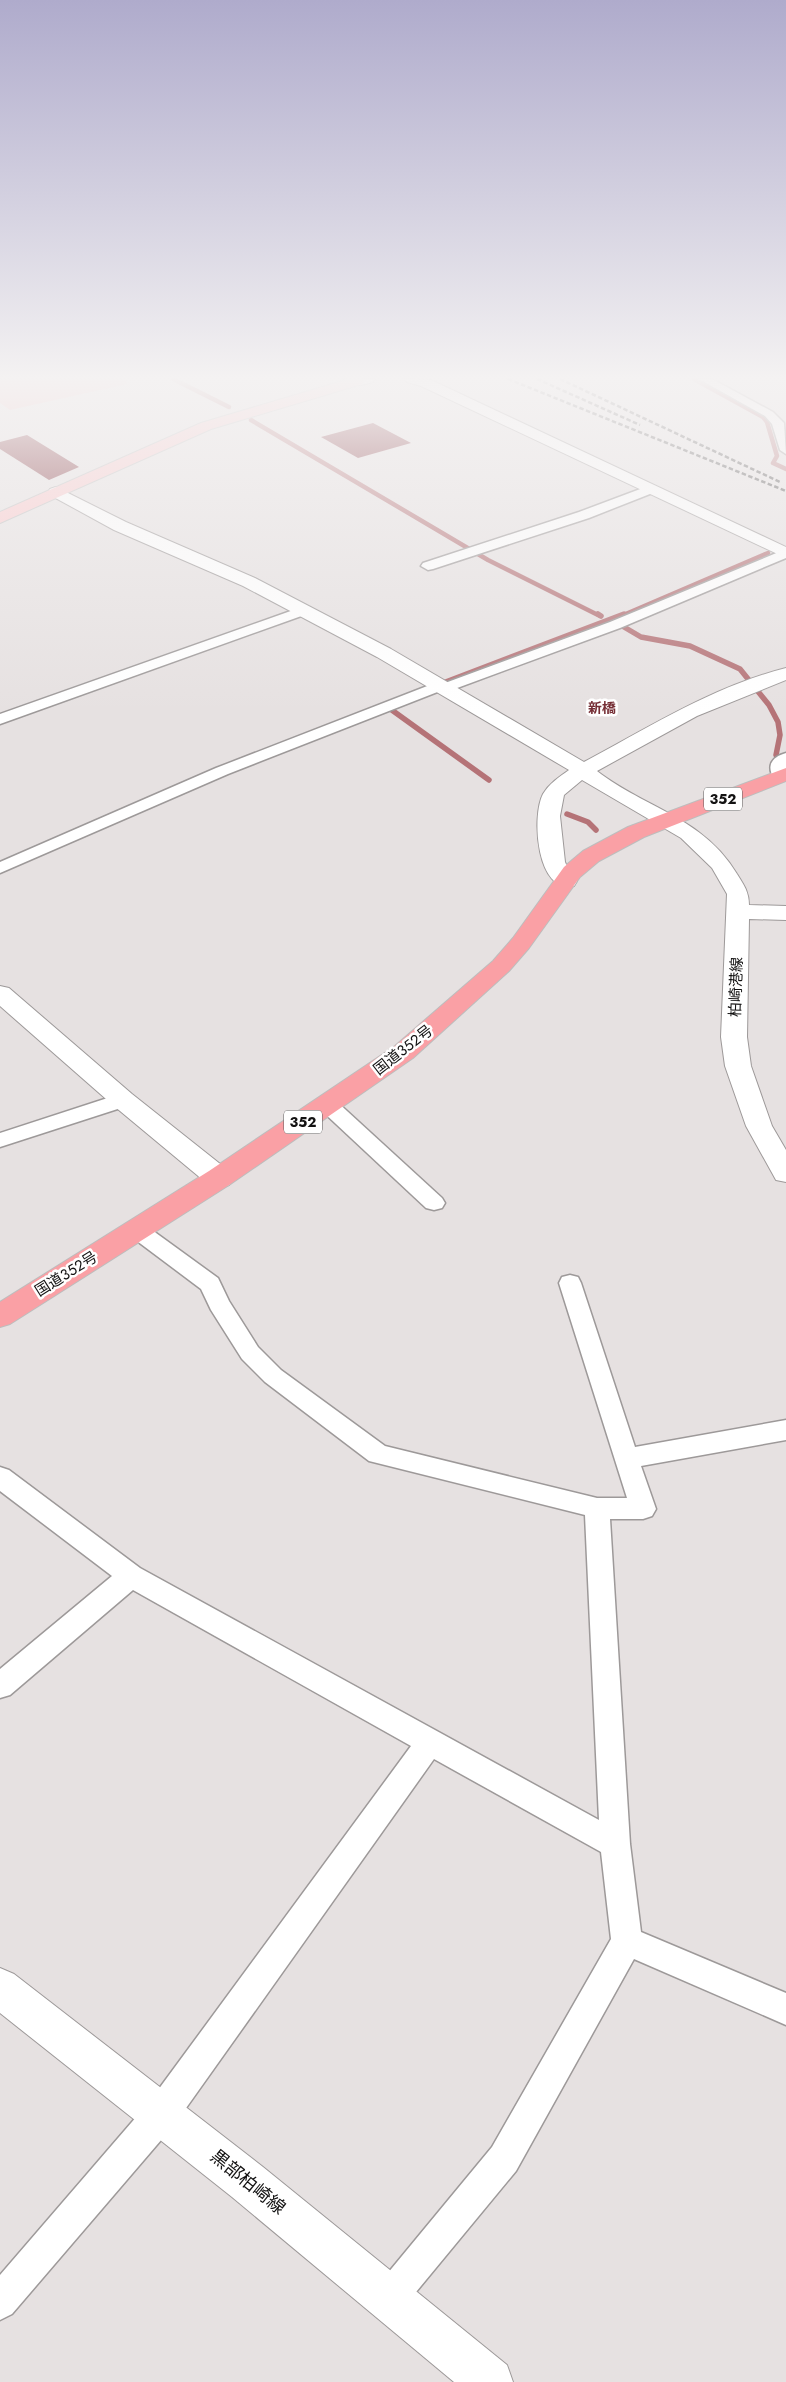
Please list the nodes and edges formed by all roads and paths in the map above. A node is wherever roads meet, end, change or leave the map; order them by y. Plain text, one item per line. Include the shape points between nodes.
1 (60, 490) edge
2 (648, 490) edge
3 (653, 490) edge
4 (56, 492) junction
5 (2, 516) edge
6 (786, 553) edge
7 (428, 566) dead end
8 (302, 611) junction
9 (786, 674) edge
10 (442, 687) junction
11 (0, 719) edge
12 (784, 769) edge
13 (584, 771) junction
14 (667, 820) junction
15 (0, 868) edge
16 (566, 880) junction
17 (738, 912) junction
18 (786, 913) edge
19 (0, 993) edge
20 (123, 1100) junction
21 (328, 1105) junction
22 (0, 1140) edge
23 (786, 1173) edge
24 (220, 1178) junction
25 (434, 1203) dead end
26 (136, 1230) junction
27 (570, 1283) dead end
28 (0, 1316) edge
29 (786, 1430) edge
30 (626, 1459) junction
31 (0, 1477) edge
32 (598, 1508) junction
33 (131, 1576) junction
34 (0, 1686) edge
35 (430, 1742) junction
36 (615, 1844) junction
37 (627, 1941) junction
38 (0, 1988) edge
39 (786, 2009) edge
40 (162, 2113) junction
41 (390, 2297) junction
42 (0, 2302) edge
43 (490, 2382) edge

1 - 4 main road
2 - 7 street via 584,515
3 - 6 street
4 - 5 main road
4 - 8 street, 柏崎港線 via 120,526 249,582
6 - 10 street via 615,625
8 - 10 street, 柏崎港線
8 - 11 street
9 - 13 street via 677,718
10 - 13 street, 柏崎港線
10 - 15 street via 222,771
12 - 14 highway, 国道352号 / 352
13 - 14 street, 柏崎港線
13 - 16 street via 563,785 550,802 552,852 559,875
14 - 16 highway, 国道352号 / 352 via 607,846 591,856
14 - 17 street, 柏崎港線 via 689,833 721,865 738,894
16 - 21 highway, 国道352号 / 352 via 521,943 483,983 404,1052
17 - 18 street
17 - 23 street, 柏崎港線 via 734,1037 738,1066 759,1126
19 - 20 street
20 - 22 street
20 - 24 street
21 - 24 highway, 国道352号 / 352
21 - 25 street
24 - 26 highway, 国道352号 / 352
26 - 28 highway, 国道352号 / 352
26 - 32 street via 210,1284 250,1353 273,1376 378,1454
27 - 30 street
29 - 30 street
30 - 32 street via 643,1509
31 - 33 street
32 - 36 street
33 - 34 street
33 - 35 street
35 - 36 street
35 - 40 street
36 - 37 street
37 - 39 street
37 - 41 street via 504,2159
38 - 40 street, 黒部柏崎線
40 - 41 street, 黒部柏崎線
40 - 42 street
41 - 43 street, 黒部柏崎線

